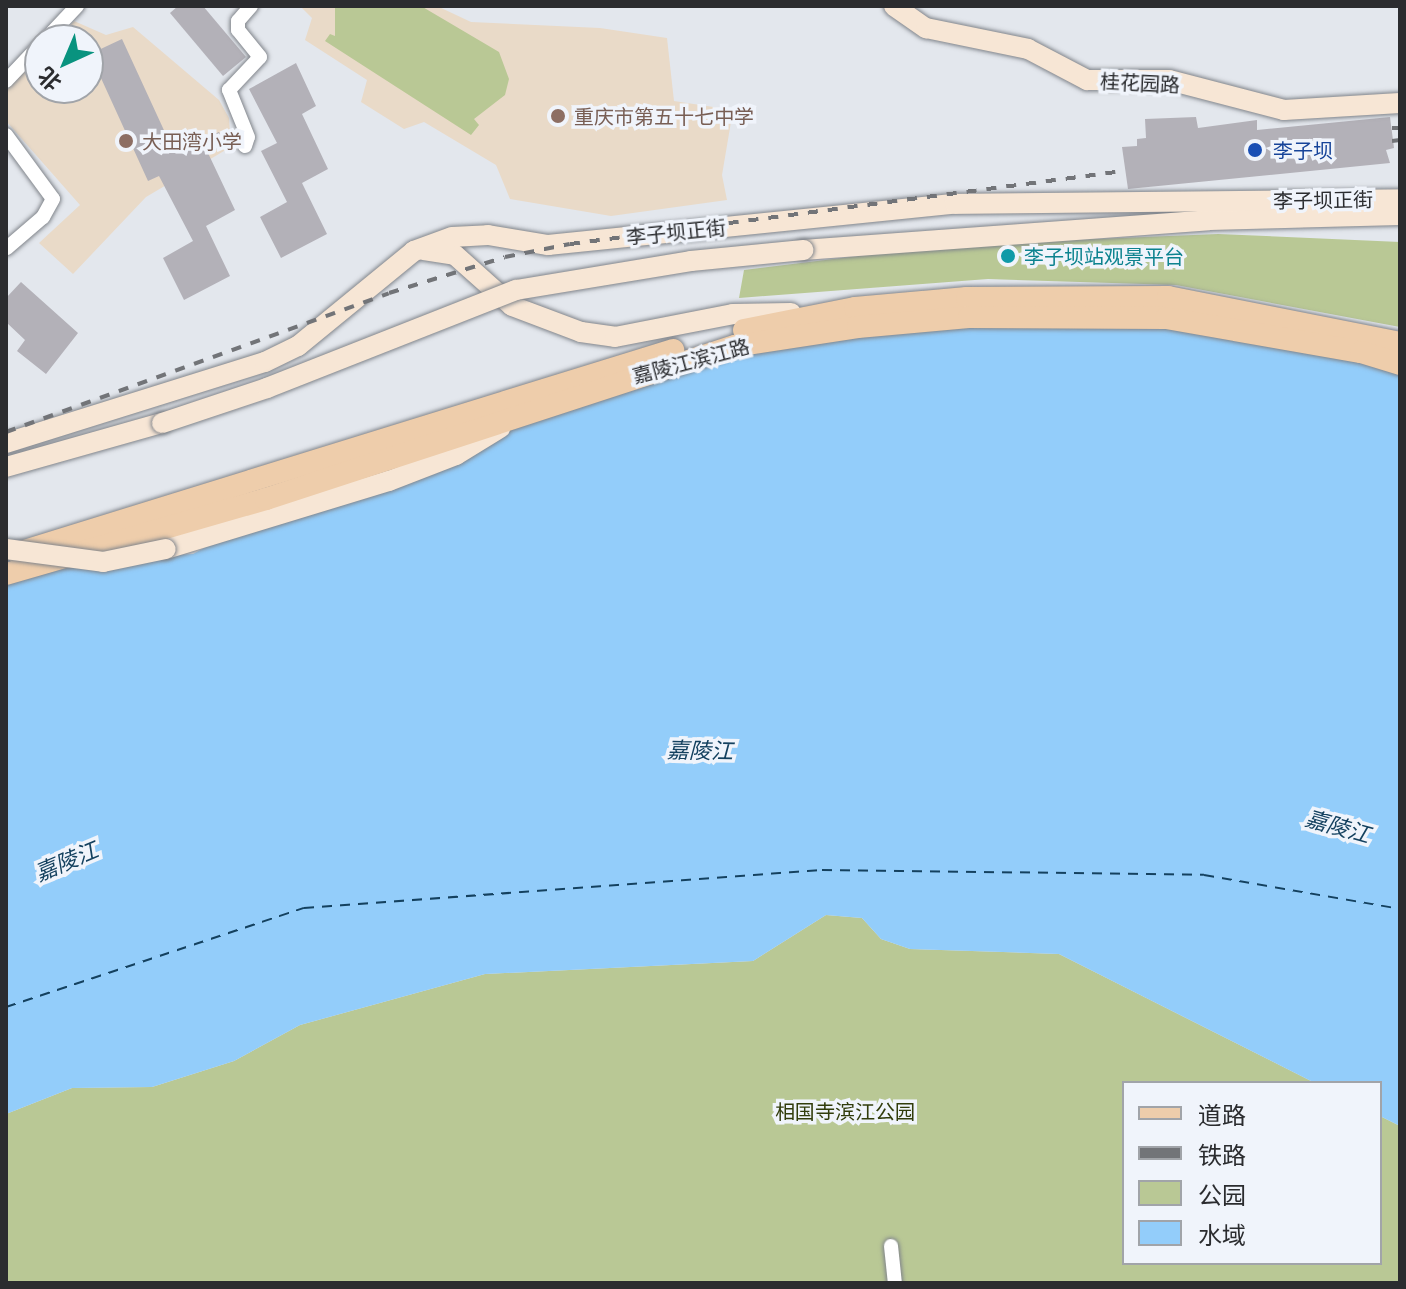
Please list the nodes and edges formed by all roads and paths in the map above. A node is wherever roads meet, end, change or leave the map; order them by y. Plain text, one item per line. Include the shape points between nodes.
1 (77, 6) edge
2 (251, 6) edge
3 (894, 6) edge
4 (60, 24) edge
5 (24, 62) edge
6 (6, 81) edge
7 (1400, 103) edge
8 (6, 135) edge
9 (245, 146) dead end
10 (1400, 199) edge
11 (1400, 215) edge
12 (7, 248) edge
13 (414, 251) junction
14 (855, 308) junction
15 (1400, 343) edge
16 (1400, 364) edge
17 (525, 413) junction
18 (6, 443) edge
19 (6, 467) edge
20 (6, 549) edge
21 (6, 556) edge
22 (6, 574) edge
23 (891, 1246) dead end
24 (895, 1283) edge

1 - 4 street
2 - 9 street via 238,21 238,30 260,57 229,90 248,137
3 - 7 main road, 桂花园路 via 926,28 1028,49 1087,80 1169,80 1284,110
5 - 6 street
8 - 12 street via 53,199 43,217
10 - 13 main road, 李子坝正街 via 955,204 548,245 488,235 452,237
11 - 19 main road, 李子坝正街, bridge via 1209,220 803,250 691,261 516,290 267,388
13 - 14 main road via 455,255 512,306 581,332 615,337 733,314
13 - 18 main road, 李子坝正街 via 298,346 265,362
14 - 15 main road, 嘉陵江滨江路 via 967,298 1168,297
14 - 21 main road, 嘉陵江滨江路, bridge via 737,332 581,375 261,481
16 - 17 main road, 嘉陵江滨江路 via 1361,352 1166,318 969,317 735,346
17 - 20 main road, bridge via 456,455 389,481 166,549 103,562
17 - 22 main road, 嘉陵江滨江路, bridge via 266,499
23 - 24 street

